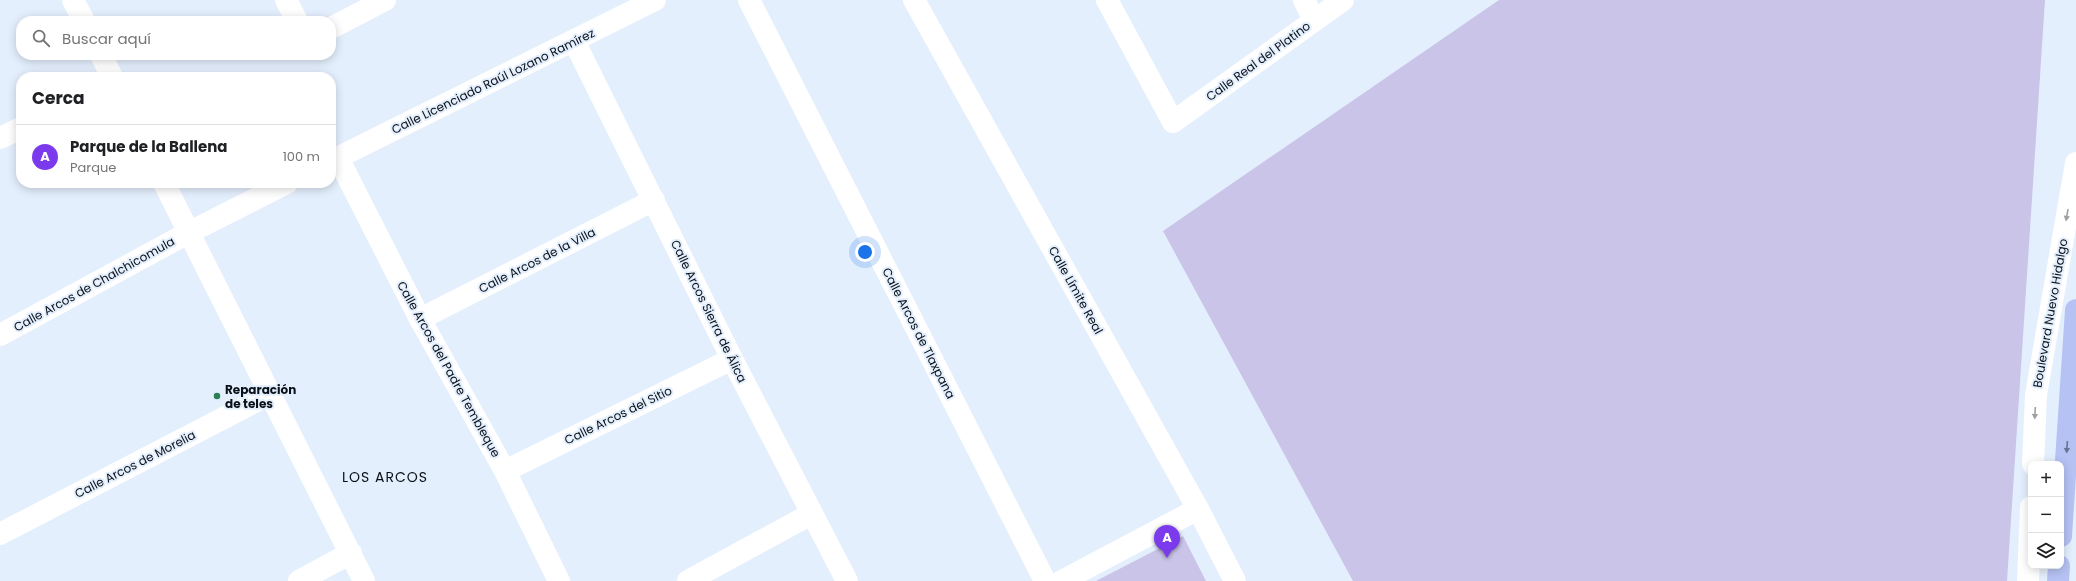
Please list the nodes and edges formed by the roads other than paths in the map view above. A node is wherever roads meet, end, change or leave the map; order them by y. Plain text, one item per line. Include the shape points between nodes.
1 (73, 0) edge
2 (286, 0) edge
3 (385, 0) edge
4 (655, 0) edge
5 (749, 0) edge
6 (914, 0) edge
7 (1107, 0) edge
8 (1304, 0) edge
9 (1343, 0) edge
10 (81, 16) edge
11 (295, 16) edge
12 (1314, 20) junction
13 (336, 25) edge
14 (574, 41) junction
15 (104, 60) edge
16 (110, 72) edge
17 (16, 130) edge
18 (0, 138) edge
19 (336, 158) edge
20 (336, 163) edge
21 (2076, 163) edge
22 (166, 188) edge
23 (277, 188) edge
24 (654, 200) junction
25 (188, 233) junction
26 (2076, 310) edge
27 (420, 319) junction
28 (0, 335) edge
29 (732, 359) junction
30 (270, 394) junction
31 (2033, 461) edge
32 (505, 471) junction
33 (1198, 509) junction
34 (811, 514) junction
35 (2030, 533) edge
36 (2061, 533) edge
37 (0, 534) edge
38 (351, 553) junction
39 (2059, 569) edge
40 (299, 581) edge
41 (364, 581) edge
42 (559, 581) edge
43 (688, 581) edge
44 (847, 581) edge
45 (1046, 581) edge
46 (1062, 581) edge
47 (1235, 581) edge
48 (2028, 581) edge
49 (2058, 581) edge

1 - 10 street
2 - 11 street
3 - 13 street
4 - 14 street, Calle Licenciado Raúl Lozano Ramírez
5 - 45 street, Calle Arcos de Tlaxpana
6 - 33 street, Calle Límite Real
7 - 12 street, Calle Real del Platino via 1173,122
8 - 12 street
9 - 12 street, Calle Real del Platino
14 - 19 street, Calle Licenciado Raúl Lozano Ramírez
14 - 24 street, Calle Arcos Sierra de Álica
15 - 16 street
17 - 18 street
20 - 27 street, Calle Arcos del Padre Tembleque
21 -> 31 street, Boulevard Nuevo Hidalgo via 2036,395
22 - 25 street
23 - 25 street
24 - 27 street, Calle Arcos de la Villa
24 - 29 street, Calle Arcos Sierra de Álica
25 - 28 street, Calle Arcos de Chalchicomula
25 - 30 street
26 -> 36 main road, Boulevard Nuevo Hidalgo
27 - 32 street, Calle Arcos del Padre Tembleque
29 - 32 street, Calle Arcos del Sitio
29 - 34 street, Calle Arcos Sierra de Álica
30 - 37 street, Calle Arcos de Morelia
30 - 38 street
32 - 42 street, Calle Arcos del Padre Tembleque
33 - 46 street
33 - 47 street, Calle Límite Real
34 - 43 street
34 - 44 street, Calle Arcos Sierra de Álica
35 - 48 street
38 - 40 street
38 - 41 street
39 - 49 main road

